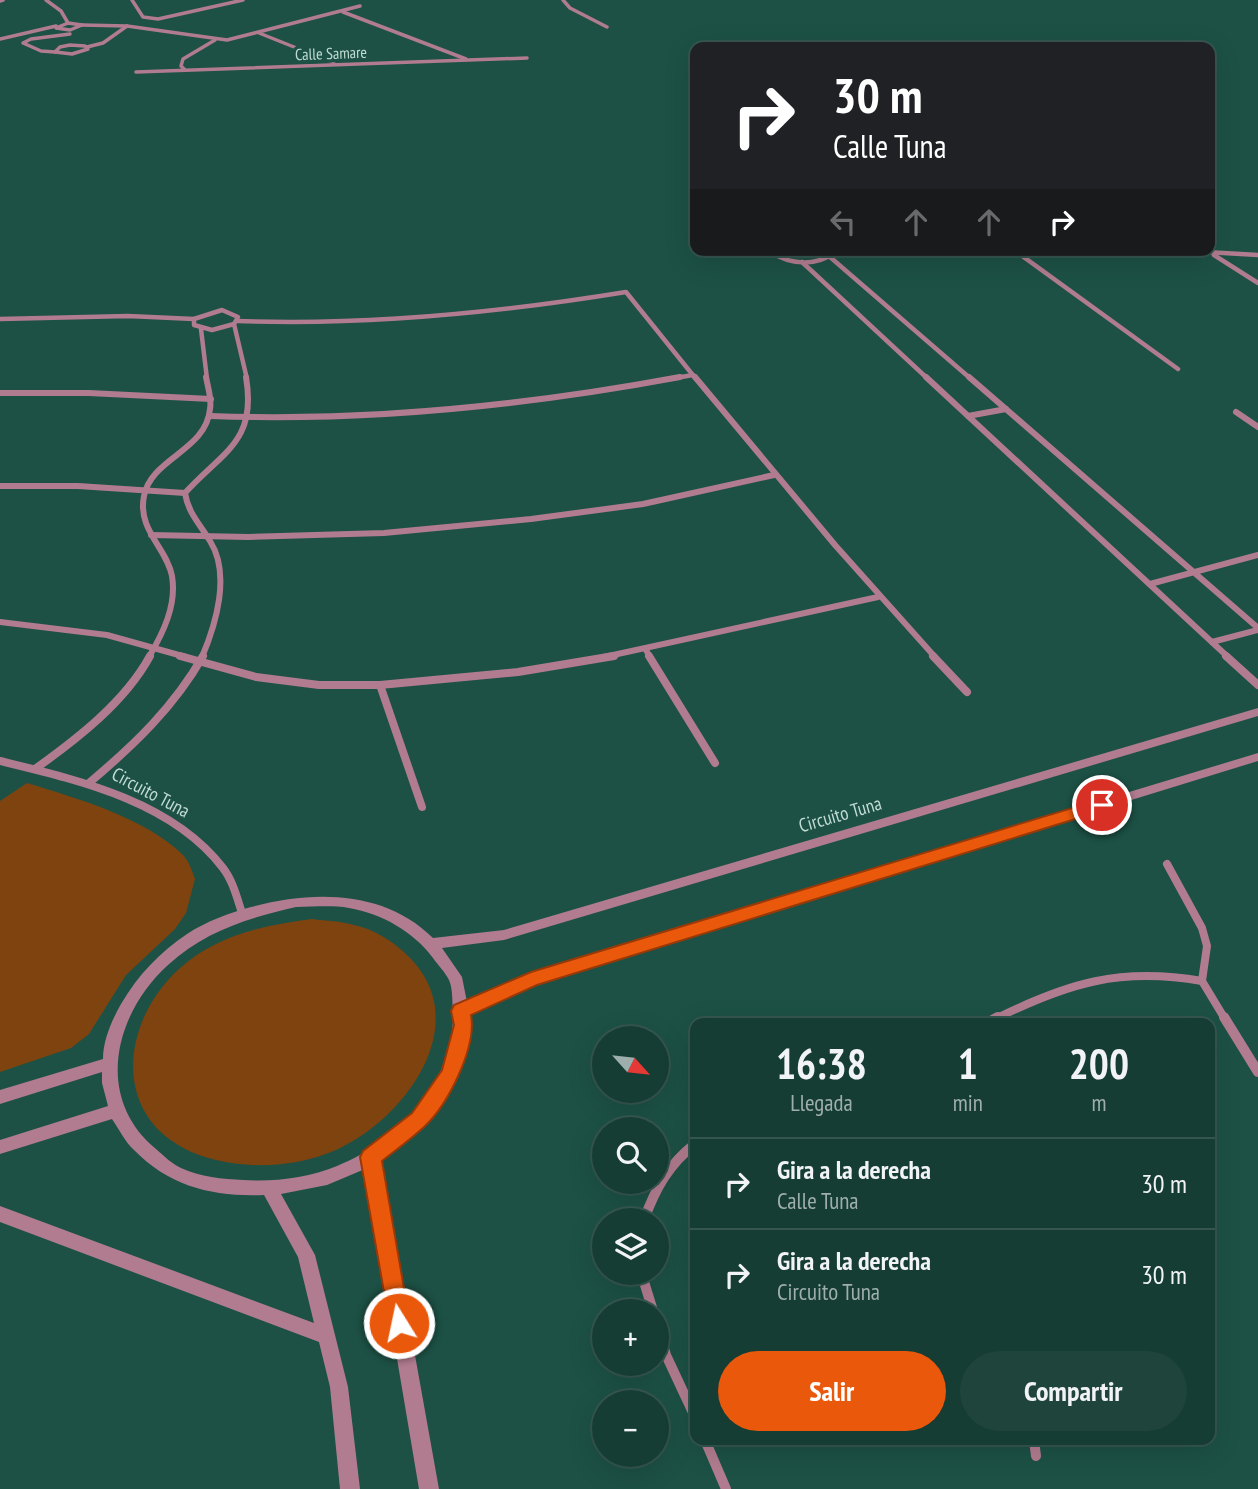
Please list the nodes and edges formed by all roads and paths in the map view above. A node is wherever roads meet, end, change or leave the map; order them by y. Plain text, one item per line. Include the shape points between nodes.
1 (46, 0) edge
2 (132, 0) edge
3 (243, 0) edge
4 (563, 0) edge
5 (360, 6) dead end
6 (342, 12) junction
7 (68, 23) junction
8 (82, 25) junction
9 (56, 26) junction
10 (127, 26) junction
11 (607, 27) dead end
12 (70, 32) junction
13 (259, 33) junction
14 (0, 39) edge
15 (215, 40) junction
16 (70, 45) junction
17 (87, 47) junction
18 (55, 52) junction
19 (527, 58) dead end
20 (470, 60) junction
21 (338, 65) junction
22 (185, 70) junction
23 (136, 72) dead end
24 (1215, 254) edge
25 (1215, 255) edge
26 (1258, 255) edge
27 (778, 256) edge
28 (1022, 256) edge
29 (830, 257) joint
30 (802, 262) junction
31 (1258, 283) edge
32 (0, 319) edge
33 (194, 319) junction
34 (235, 322) junction
35 (201, 329) junction
36 (1178, 369) dead end
37 (693, 375) junction
38 (0, 393) edge
39 (211, 399) junction
40 (1006, 409) junction
41 (1236, 412) dead end
42 (210, 416) junction
43 (968, 416) junction
44 (248, 418) junction
45 (1258, 427) edge
46 (774, 475) junction
47 (0, 486) edge
48 (144, 490) junction
49 (185, 493) junction
50 (151, 535) junction
51 (207, 536) junction
52 (1258, 555) edge
53 (1194, 573) junction
54 (1150, 584) junction
55 (878, 597) junction
56 (0, 622) edge
57 (1258, 629) edge
58 (1212, 642) junction
59 (153, 649) junction
60 (646, 650) junction
61 (201, 662) junction
62 (380, 685) junction
63 (1258, 685) edge
64 (967, 692) dead end
65 (1258, 712) edge
66 (1258, 757) edge
67 (0, 761) edge
68 (715, 763) dead end
69 (36, 769) junction
70 (89, 783) junction
71 (422, 807) dead end
72 (1167, 864) dead end
73 (242, 913) junction
74 (432, 944) junction
75 (1202, 981) junction
76 (461, 1011) junction
77 (999, 1018) edge
78 (107, 1064) junction
79 (1258, 1072) edge
80 (0, 1097) edge
81 (115, 1111) junction
82 (0, 1147) edge
83 (690, 1148) edge
84 (370, 1157) junction
85 (268, 1189) junction
86 (649, 1208) edge
87 (0, 1214) edge
88 (326, 1336) junction
89 (669, 1361) edge
90 (690, 1406) edge
91 (707, 1445) edge
92 (1035, 1445) edge
93 (1036, 1456) dead end
94 (350, 1489) edge
95 (429, 1489) edge
96 (726, 1489) edge

1 - 7 street
2 - 3 street via 143,17 158,19
4 - 11 street
5 - 6 street
6 - 13 street
6 - 20 street
7 - 8 street
7 - 9 street
8 - 10 street
8 - 12 street
9 - 12 street
9 - 14 street
10 - 15 street
10 - 17 street via 103,43
12 - 16 street
12 - 18 street via 23,43
13 - 15 street
13 - 21 street
15 - 22 street via 183,59
16 - 17 street
16 - 18 street
17 - 18 street via 72,54
19 - 20 street, Calle Samare
20 - 21 street, Calle Samare
21 - 22 street, Calle Samare
22 - 23 street, Calle Samare
24 - 26 street
25 - 31 street
27 - 30 street
28 - 36 street
29 - 30 street
29 - 40 street
30 - 43 street
32 - 33 street
33 - 34 street via 219,310 236,314
33 - 35 street via 194,326
34 - 35 street via 220,329
34 - 37 street via 355,324 433,319 626,292
34 - 44 street via 247,381
35 - 39 street
37 - 44 street via 589,395 475,409
37 - 46 street
38 - 39 street
39 - 42 street
40 - 43 street
40 - 53 street
41 - 45 street
42 - 44 street
42 - 48 street via 191,445
43 - 54 street
44 - 49 street via 233,444
46 - 51 street via 643,504 531,519 384,533
46 - 55 street
47 - 48 street
48 - 49 street
48 - 50 street via 142,514
49 - 51 street via 185,506
50 - 51 street
50 - 59 street via 172,575 171,604
51 - 61 street via 218,556 220,582 215,621
52 - 53 street
53 - 54 street
53 - 57 street
54 - 58 street
55 - 60 street
55 - 64 street
56 - 59 street via 107,635
57 - 58 street
58 - 63 street
59 - 61 street
59 - 69 street via 115,701
60 - 62 street via 518,672
60 - 68 street
61 - 62 street via 256,677 319,685
61 - 70 street via 144,735
62 - 71 street
65 - 74 street, Circuito Tuna via 504,935
66 - 76 street via 531,979
67 - 69 street, Circuito Tuna
69 - 70 street, Circuito Tuna
70 - 73 street, Circuito Tuna via 160,816 201,844 225,870
72 - 75 street via 1202,928 1207,946
73 - 74 street via 296,902 348,903 395,917
73 - 78 street via 192,938 149,973 120,1016
74 - 76 street via 456,981
75 - 77 street via 1170,973 1113,975 1074,985
75 - 79 street
76 - 84 street via 463,1025 451,1073 419,1119
78 - 80 street
78 - 81 street
81 - 82 street
81 - 85 street via 137,1145 171,1171 216,1186
83 - 86 street via 655,1188
84 - 85 street via 321,1179
84 - 95 street
85 - 88 street via 306,1255
87 - 88 street
88 - 94 street via 339,1387
89 - 90 street
91 - 96 street
92 - 93 street

